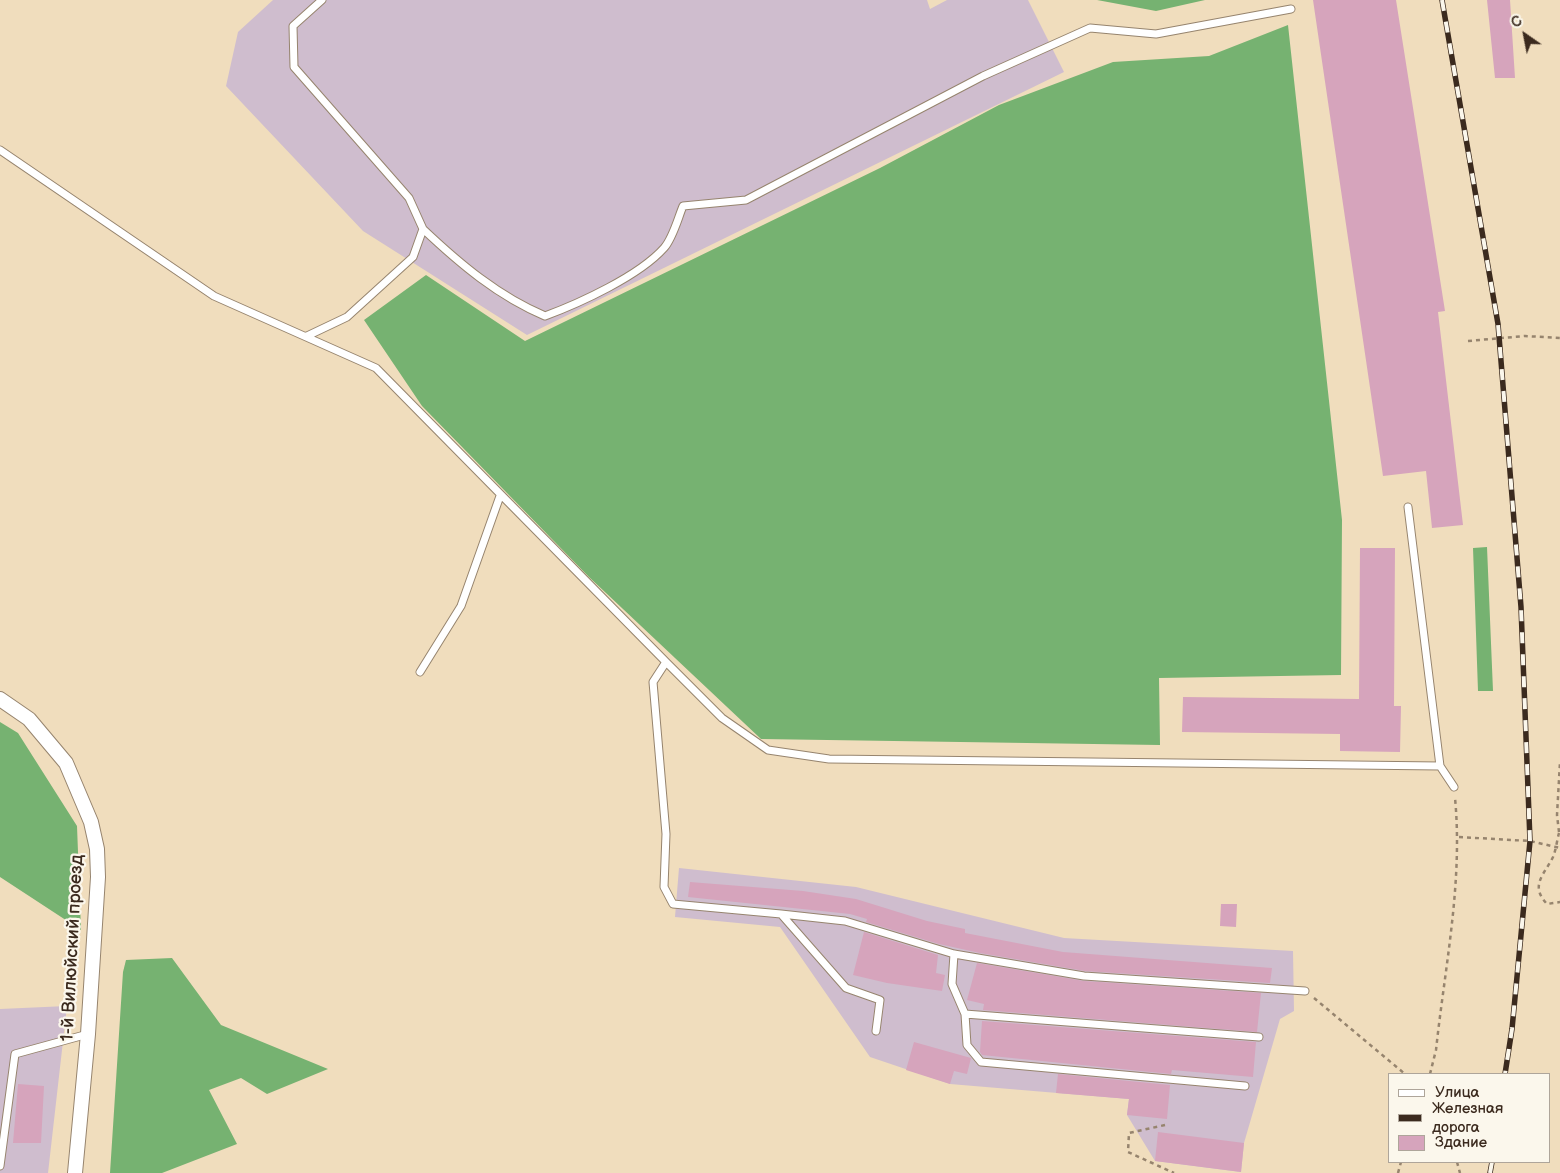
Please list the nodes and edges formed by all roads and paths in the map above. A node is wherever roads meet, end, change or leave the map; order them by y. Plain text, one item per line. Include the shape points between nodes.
1 (322, 0) edge
2 (1291, 9) dead end
3 (0, 150) edge
4 (423, 229) junction
5 (307, 336) junction
6 (1560, 338) edge
7 (1468, 341) dead end
8 (500, 496) junction
9 (1408, 507) dead end
10 (666, 662) junction
11 (420, 672) dead end
12 (0, 699) edge
13 (1560, 762) edge
14 (1440, 766) junction
15 (1454, 787) joint
16 (1560, 833) edge
17 (1459, 837) junction
18 (1560, 848) edge
19 (1555, 849) junction
20 (1560, 902) edge
21 (781, 914) junction
22 (954, 954) junction
23 (1305, 991) joint
24 (965, 1014) junction
25 (876, 1031) dead end
26 (88, 1034) junction
27 (1259, 1037) dead end
28 (1403, 1073) edge
29 (1430, 1073) edge
30 (1245, 1086) dead end
31 (1165, 1125) dead end
32 (0, 1166) edge
33 (75, 1173) edge
34 (1174, 1173) edge

1 - 4 lane via 293,26 294,67 409,198
2 - 4 lane via 1156,34 1090,28 983,76 746,200 683,206 665,247 629,275 575,305 545,316 516,303 455,260
3 - 5 lane via 214,296
4 - 5 lane via 412,257 405,264 347,317
5 - 8 lane via 376,368
6 - 7 path via 1525,336
8 - 10 lane
8 - 11 lane via 461,606
9 - 14 lane
10 - 14 lane via 722,718 768,750 829,759
10 - 21 lane via 653,682 666,834 664,887 673,904
12 - 26 street, 1-й Вилюйский проезд via 29,719 66,763 91,822 97,849 98,877
13 - 16 path via 1557,815
14 - 15 lane
15 - 17 path
16 - 19 path
17 - 19 path via 1530,841
17 - 29 path via 1455,897
18 - 19 path
19 - 20 path via 1541,874 1539,888 1540,896 1547,904
21 - 22 lane via 845,921
21 - 25 lane via 846,988 880,1000
22 - 23 lane via 1084,976
22 - 24 lane via 952,984
23 - 28 path
24 - 27 lane
24 - 30 lane via 967,1045 981,1062
26 - 32 lane via 15,1054
26 - 33 street, 1-й Вилюйский проезд
31 - 34 path via 1129,1133 1128,1152

